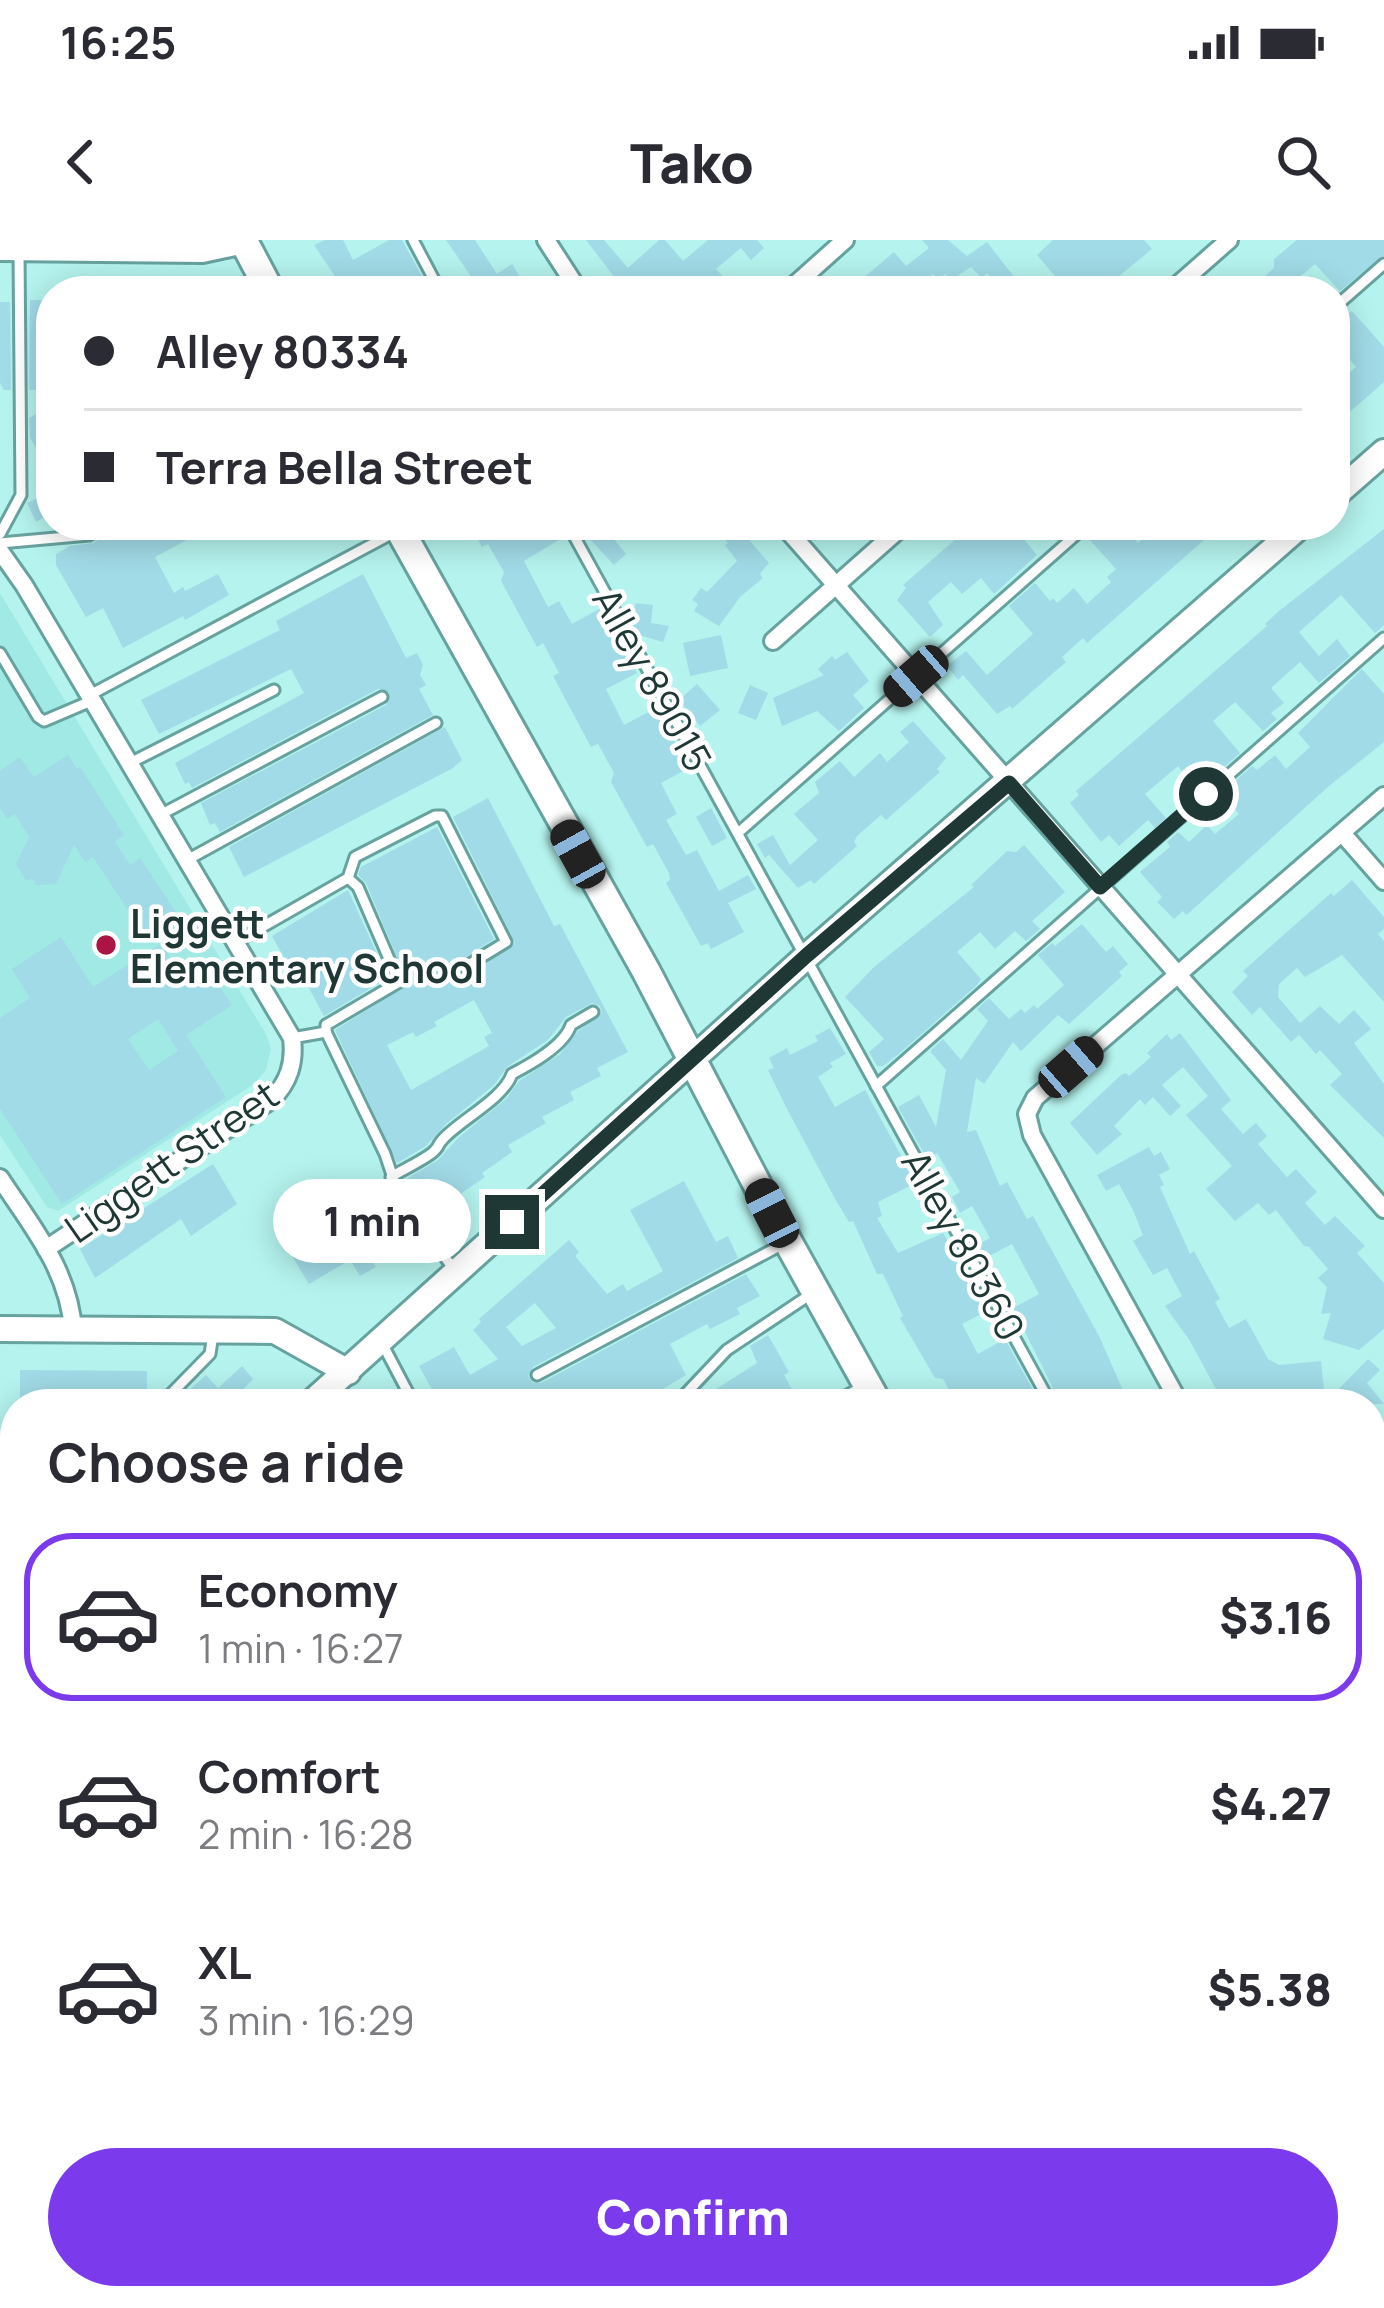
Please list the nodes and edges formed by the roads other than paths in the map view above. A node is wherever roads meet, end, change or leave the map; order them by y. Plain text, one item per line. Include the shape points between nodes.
1 (243, 240) edge
2 (413, 240) edge
3 (546, 240) edge
4 (845, 240) edge
5 (1229, 240) edge
6 (9, 249) edge
7 (1384, 264) edge
8 (262, 276) edge
9 (432, 276) edge
10 (569, 276) edge
11 (805, 276) edge
12 (1188, 276) edge
13 (1350, 294) edge
14 (1384, 452) edge
15 (1350, 482) edge
16 (36, 540) edge
17 (375, 540) edge
18 (405, 540) edge
19 (576, 540) edge
20 (796, 540) edge
21 (887, 540) edge
22 (1070, 540) edge
23 (1284, 540) edge
24 (0, 543) edge
25 (836, 585) junction
26 (1384, 638) edge
27 (773, 641) dead end
28 (0, 653) edge
29 (916, 676) junction
30 (274, 690) dead end
31 (382, 697) dead end
32 (89, 699) junction
33 (436, 723) dead end
34 (128, 764) junction
35 (1009, 783) junction
36 (1384, 796) edge
37 (160, 815) junction
38 (738, 833) junction
39 (1342, 833) junction
40 (187, 860) junction
41 (348, 878) junction
42 (1384, 881) edge
43 (1100, 887) junction
44 (236, 942) junction
45 (806, 956) junction
46 (465, 967) dead end
47 (1177, 974) junction
48 (593, 1012) dead end
49 (326, 1032) junction
50 (292, 1038) junction
51 (694, 1059) junction
52 (876, 1086) junction
53 (391, 1177) junction
54 (0, 1178) edge
55 (1384, 1209) edge
56 (789, 1241) junction
57 (46, 1249) junction
58 (457, 1272) junction
59 (816, 1291) junction
60 (0, 1329) edge
61 (214, 1329) junction
62 (73, 1330) junction
63 (382, 1341) junction
64 (347, 1372) junction
65 (537, 1375) dead end
66 (176, 1389) edge
67 (327, 1389) edge
68 (406, 1389) edge
69 (690, 1389) edge
70 (869, 1389) edge
71 (1044, 1389) edge
72 (1172, 1389) edge

1 - 6 main road via 202,250
1 - 8 main road
2 - 9 lane
3 - 10 street
4 - 11 street
5 - 12 street
6 - 24 lane via 21,495
7 - 13 lane
14 - 15 main road
16 - 24 lane
17 - 32 lane
18 - 51 main road
19 - 38 lane, Alley 89015
20 - 25 street
21 - 25 street
22 - 29 lane
23 - 35 main road
24 - 32 street
25 - 27 street
25 - 29 street
26 - 43 lane
28 - 32 lane via 44,721
29 - 35 street
29 - 38 lane
30 - 34 lane
31 - 37 lane
32 - 34 street
33 - 40 lane
34 - 37 street
35 - 43 street
35 - 45 main road
36 - 39 street
37 - 40 street
38 - 45 lane, Alley 89015
39 - 42 street
39 - 47 street
40 - 44 street
41 - 44 lane
41 - 46 lane via 356,856 442,816 506,942
41 - 49 lane via 399,982
43 - 47 street
43 - 52 lane
44 - 50 street
45 - 51 main road
45 - 52 lane, Alley 80360
47 - 55 street
47 - 72 street via 1035,1098 1027,1114
48 - 53 lane via 512,1074 435,1151
49 - 50 lane
49 - 53 lane
50 - 57 street, Liggett Street via 287,1081 272,1100
51 - 56 main road
51 - 58 main road
52 - 71 lane, Alley 80360
53 - 58 lane via 414,1221
54 - 57 street
56 - 59 main road
56 - 65 lane
57 - 62 street via 68,1289
58 - 63 main road
59 - 69 lane via 727,1350
59 - 70 main road
60 - 62 main road
61 - 62 main road
61 - 64 main road via 275,1331
61 - 66 lane via 210,1354
63 - 64 main road
63 - 68 lane
64 - 67 main road

